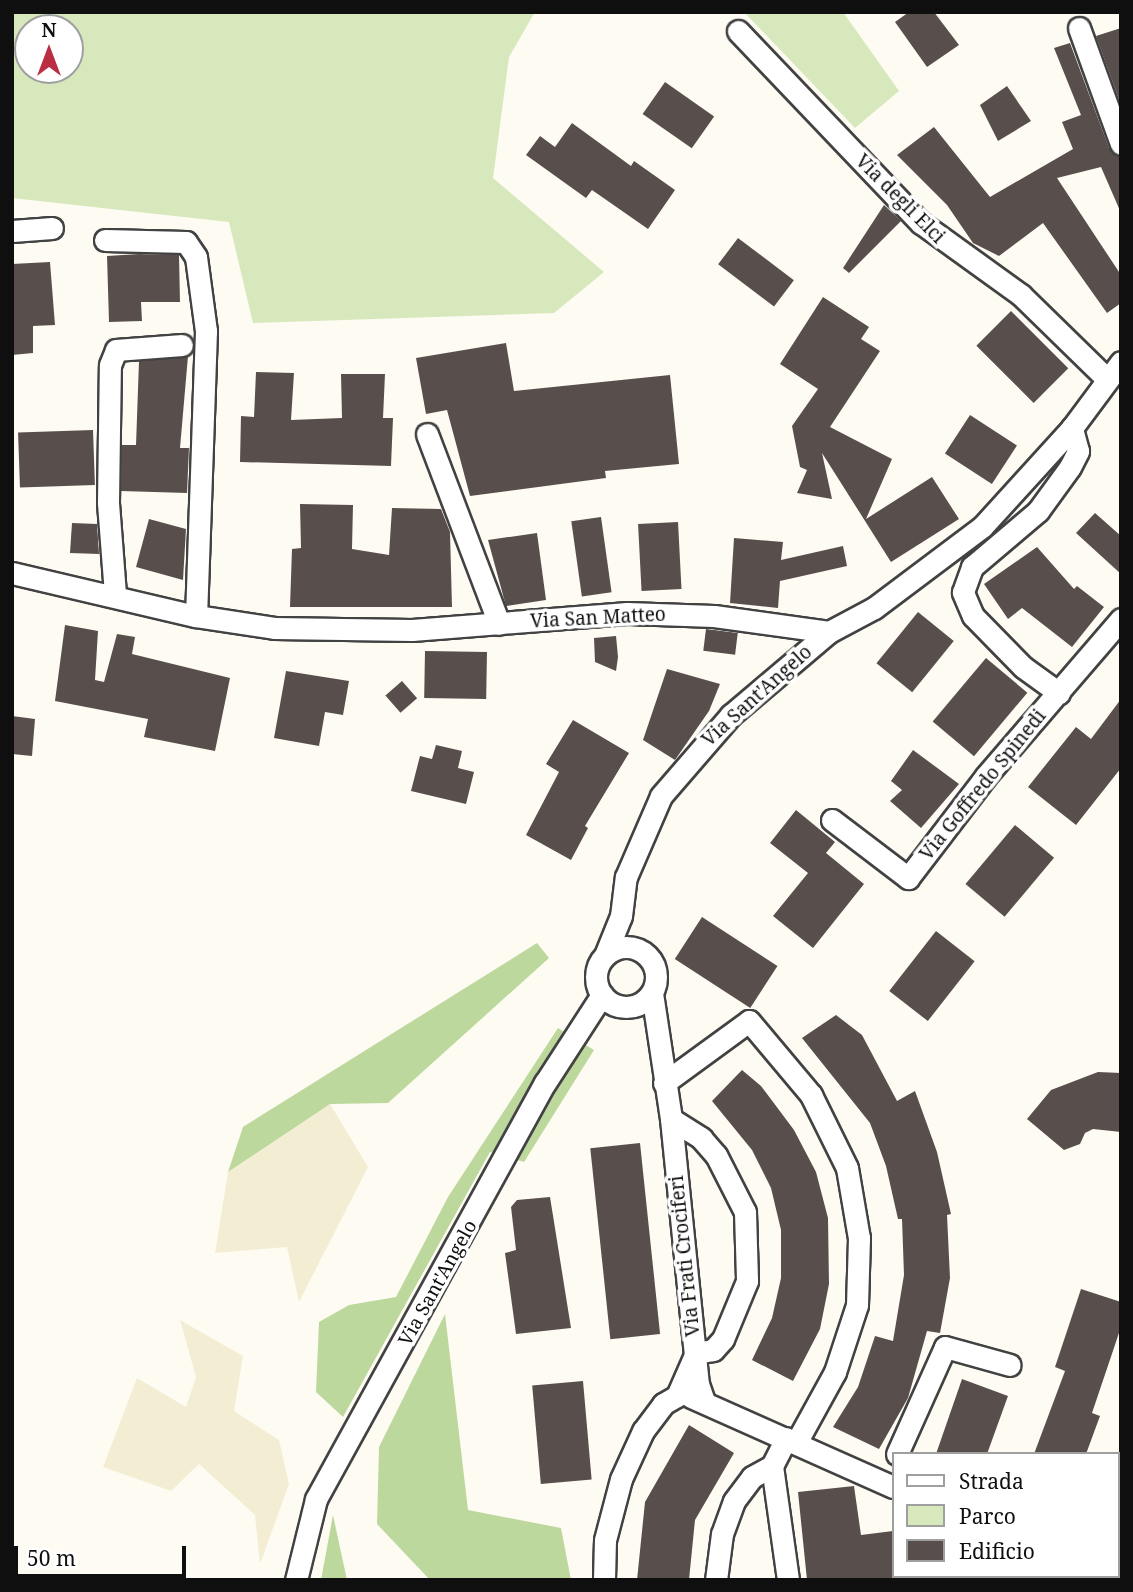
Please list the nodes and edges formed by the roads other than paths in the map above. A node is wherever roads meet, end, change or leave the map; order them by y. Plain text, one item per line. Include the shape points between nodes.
1 (1079, 28) dead end
2 (738, 31) dead end
3 (1121, 144) edge
4 (52, 228) dead end
5 (12, 231) edge
6 (105, 240) dead end
7 (182, 345) dead end
8 (1121, 362) edge
9 (1107, 379) junction
10 (1072, 428) junction
11 (427, 434) dead end
12 (12, 573) edge
13 (115, 594) junction
14 (196, 615) junction
15 (1121, 619) edge
16 (499, 624) junction
17 (829, 632) junction
18 (1059, 693) junction
19 (832, 820) dead end
20 (626, 877) junction
21 (643, 951) junction
22 (606, 953) junction
23 (652, 993) junction
24 (610, 1001) junction
25 (660, 1054) junction
26 (664, 1083) junction
27 (671, 1119) junction
28 (696, 1353) junction
29 (1010, 1365) dead end
30 (677, 1396) junction
31 (704, 1401) junction
32 (791, 1441) junction
33 (898, 1452) edge
34 (772, 1466) junction
35 (892, 1466) edge
36 (888, 1485) edge
37 (296, 1580) edge
38 (604, 1580) edge
39 (716, 1580) edge
40 (788, 1580) edge

1 - 3 street
2 - 9 street, Via degli Elci via 921,223 1021,295
4 - 5 street
6 - 14 street via 186,242 196,257 206,331
7 - 13 street via 116,350 110,365 108,502
8 - 9 street
9 - 10 street
10 - 17 street via 967,540 867,612
10 - 18 street via 1078,451 1070,467 1038,511 972,567 963,592 973,616 1023,667
11 - 16 street
12 - 13 street, Via San Matteo
13 - 14 street, Via San Matteo
14 - 16 street, Via San Matteo via 314,630
15 - 18 street, Via Goffredo Spinedi
16 - 17 street, Via San Matteo via 675,614
17 - 20 street, Via Sant'Angelo via 731,715 692,756 660,796
18 - 19 street, Via Goffredo Spinedi via 986,776 908,878
20 - 21 street via 629,913
20 - 22 street, Via Sant'Angelo via 621,916
21 - 22 street via 623,946
21 - 23 street via 653,970
22 - 24 street, Via Sant'Angelo via 597,975
23 - 24 street via 643,1005
23 - 25 street, Via Frati Crociferi
24 - 25 street via 639,1023
24 - 37 street, Via Sant'Angelo via 545,1083 316,1499
25 - 26 street, Via Frati Crociferi
26 - 27 street, Via Frati Crociferi
26 - 32 street via 749,1021 811,1095 848,1168 859,1238 857,1305 835,1372
27 - 28 street, Via Frati Crociferi
27 - 28 street via 701,1138 716,1155 745,1212 744,1291 723,1339 713,1350
28 - 30 street, Via Frati Crociferi
28 - 31 street
29 - 33 street via 944,1347
30 - 31 street
30 - 38 street, Via Frati Crociferi via 663,1404 643,1431 621,1479 605,1540
31 - 32 street
32 - 34 street
32 - 36 street
34 - 39 street via 752,1478 734,1501 722,1534
34 - 40 street
35 - 36 street

